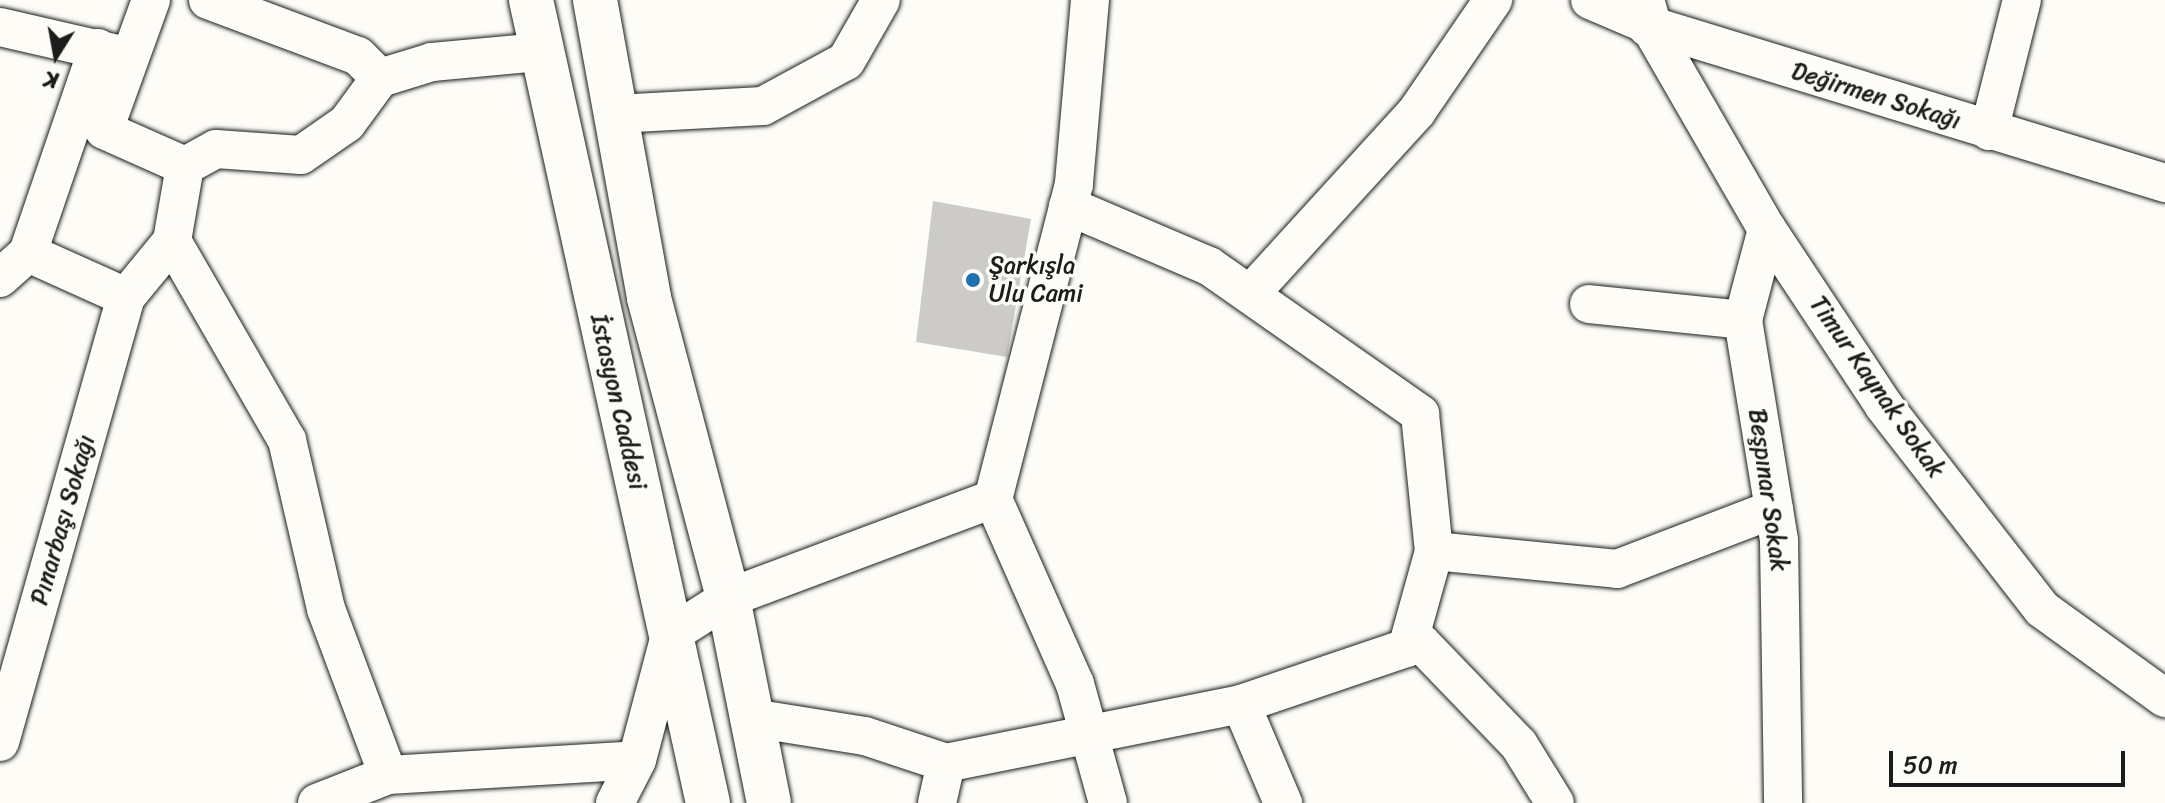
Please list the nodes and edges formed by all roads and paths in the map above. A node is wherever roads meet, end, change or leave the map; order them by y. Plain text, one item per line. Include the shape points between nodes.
1 (151, 0) edge
2 (208, 0) edge
3 (531, 0) edge
4 (595, 0) edge
5 (881, 0) edge
6 (1090, 0) edge
7 (1493, 0) edge
8 (1590, 0) edge
9 (2022, 0) edge
10 (1646, 12) edge
11 (0, 27) edge
12 (113, 52) junction
13 (539, 52) junction
14 (380, 78) junction
15 (616, 114) junction
16 (1989, 131) junction
17 (185, 166) junction
18 (2165, 183) edge
19 (1068, 206) junction
20 (1767, 229) junction
21 (172, 241) junction
22 (9, 268) edge
23 (1252, 292) junction
24 (126, 297) junction
25 (1589, 304) dead end
26 (1743, 320) junction
27 (993, 499) junction
28 (1774, 509) junction
29 (1434, 551) junction
30 (728, 598) junction
31 (670, 635) junction
32 (1407, 648) junction
33 (2165, 697) edge
34 (1241, 704) junction
35 (752, 718) junction
36 (1088, 733) junction
37 (0, 742) edge
38 (637, 760) junction
39 (946, 763) junction
40 (388, 775) junction
41 (317, 803) edge
42 (615, 803) edge
43 (708, 803) edge
44 (769, 803) edge
45 (937, 803) edge
46 (1108, 803) edge
47 (1283, 803) edge
48 (1555, 803) edge
49 (1783, 803) edge

1 - 12 street
2 - 14 street via 358,56
3 - 13 main road, İstasyon Caddesi
4 - 15 main road
5 - 15 street via 846,61 763,106
6 - 19 street
7 - 23 street via 1417,111
8 - 10 street, Değirmen Sokağı
9 - 16 street
10 - 16 street, Değirmen Sokağı
10 - 20 street, Timur Kaynak Sokak
11 - 12 street
12 - 17 street via 104,130
12 - 22 street
13 - 14 street via 432,62
13 - 31 main road, İstasyon Caddesi
14 - 17 street via 347,123 301,155 216,149
15 - 30 main road via 649,298
16 - 18 street, Değirmen Sokağı
17 - 21 street
19 - 23 street via 1209,266
19 - 27 street
20 - 26 street, Beşpınar Sokak
20 - 33 street, Timur Kaynak Sokak via 1884,406 2042,609
21 - 24 street
21 - 40 street via 287,440 326,609
22 - 24 street
23 - 29 street via 1420,414
24 - 37 street, Pınarbaşı Sokağı
25 - 26 street
26 - 28 street, Beşpınar Sokak
27 - 30 street
27 - 36 street via 1075,684
28 - 29 street via 1617,569
28 - 49 street, Beşpınar Sokak
29 - 32 street
30 - 31 street
30 - 35 main road
31 - 38 street
31 - 43 main road, İstasyon Caddesi
32 - 34 street
32 - 48 street via 1421,643 1519,745
34 - 36 street
34 - 47 street
35 - 39 street via 865,736
35 - 44 main road
36 - 39 street
36 - 46 street
38 - 40 street
38 - 42 street
39 - 45 street
40 - 41 street

